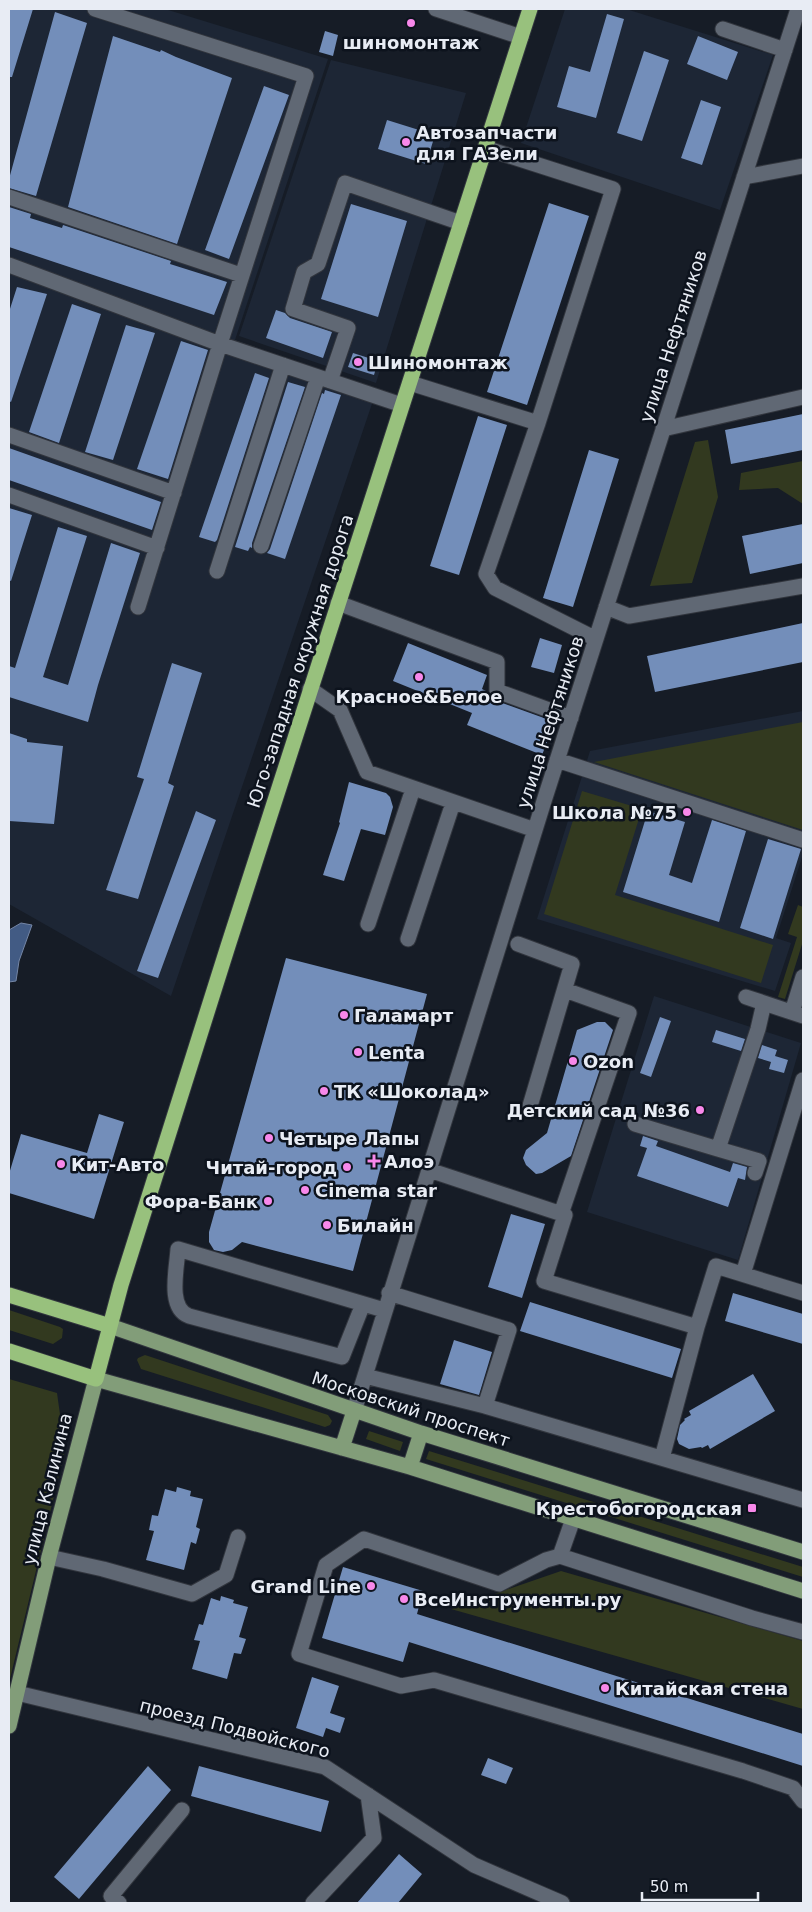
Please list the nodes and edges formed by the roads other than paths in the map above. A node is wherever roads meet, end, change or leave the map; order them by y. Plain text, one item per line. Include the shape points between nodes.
1 (95, 9) edge
2 (436, 9) edge
3 (530, 9) edge
4 (798, 9) edge
5 (723, 29) dead end
6 (521, 36) junction
7 (785, 50) junction
8 (485, 148) junction
9 (803, 166) edge
10 (744, 177) junction
11 (9, 197) edge
12 (461, 223) junction
13 (9, 265) edge
14 (241, 275) junction
15 (220, 344) junction
16 (283, 365) junction
17 (324, 379) junction
18 (410, 383) junction
19 (803, 397) edge
20 (402, 405) junction
21 (538, 423) junction
22 (663, 429) junction
23 (9, 435) edge
24 (174, 493) junction
25 (9, 495) edge
26 (261, 546) dead end
27 (157, 548) junction
28 (217, 572) dead end
29 (803, 586) edge
30 (338, 603) junction
31 (606, 606) junction
32 (138, 607) dead end
33 (596, 639) junction
34 (310, 689) junction
35 (571, 718) junction
36 (557, 760) junction
37 (413, 789) junction
38 (453, 803) junction
39 (535, 830) junction
40 (803, 840) edge
41 (368, 924) dead end
42 (408, 939) dead end
43 (518, 944) dead end
44 (803, 976) edge
45 (565, 990) junction
46 (746, 997) dead end
47 (764, 1003) junction
48 (798, 1014) edge
49 (803, 1080) edge
50 (530, 1106) dead end
51 (635, 1124) dead end
52 (718, 1149) junction
53 (429, 1170) junction
54 (755, 1173) dead end
55 (560, 1214) junction
56 (744, 1274) junction
57 (389, 1293) junction
58 (803, 1293) edge
59 (9, 1294) edge
60 (363, 1304) junction
61 (384, 1310) junction
62 (110, 1326) junction
63 (697, 1327) junction
64 (9, 1351) edge
65 (365, 1376) junction
66 (96, 1379) junction
67 (485, 1406) junction
68 (354, 1410) junction
69 (421, 1433) junction
70 (342, 1448) junction
71 (662, 1458) junction
72 (410, 1467) junction
73 (803, 1500) edge
74 (573, 1519) junction
75 (238, 1537) dead end
76 (803, 1552) edge
77 (560, 1556) junction
78 (49, 1557) junction
79 (803, 1591) edge
80 (803, 1632) edge
81 (17, 1693) junction
82 (9, 1726) edge
83 (368, 1795) junction
84 (803, 1801) edge
85 (182, 1810) dead end
86 (119, 1903) edge
87 (313, 1903) edge
88 (562, 1903) edge

1 - 14 street via 306,76
2 - 6 street
3 - 6 highway, Юго-западная окружная дорога
4 - 7 street, улица Нефтяников
5 - 7 street
6 - 8 highway, Юго-западная окружная дорога
7 - 10 street, улица Нефтяников
8 - 12 highway, Юго-западная окружная дорога
8 - 21 street via 612,189
9 - 10 street
10 - 22 street, улица Нефтяников
11 - 14 street
12 - 17 street via 345,184 318,264 304,272 293,309 348,328
12 - 18 highway, Юго-западная окружная дорога
13 - 15 street
14 - 15 street
15 - 16 street
15 - 24 street
16 - 17 street
16 - 28 street
17 - 20 street
17 - 26 street
18 - 20 highway, Юго-западная окружная дорога
18 - 21 street
19 - 22 street
20 - 30 highway, Юго-западная окружная дорога
21 - 33 street via 486,574 494,588
22 - 31 street, улица Нефтяников
23 - 24 street
24 - 27 street
25 - 27 street
27 - 32 street
29 - 31 street via 629,616
30 - 34 highway, Юго-западная окружная дорога
30 - 35 street via 497,662 497,691
31 - 33 street, улица Нефтяников
33 - 35 street, улица Нефтяников
34 - 37 street via 340,710 366,772
34 - 62 highway, Юго-западная окружная дорога
35 - 36 street, улица Нефтяников
36 - 39 street, улица Нефтяников
36 - 40 street
37 - 38 street
37 - 41 street
38 - 39 street
38 - 42 street
39 - 53 street, улица Нефтяников
43 - 45 street via 572,964
44 - 48 street
45 - 50 street
45 - 55 street via 629,1013
46 - 47 street
47 - 48 street
47 - 52 street
49 - 56 street
51 - 52 street
52 - 54 street via 759,1161
53 - 55 street
53 - 57 street, улица Нефтяников
55 - 63 street via 564,1215 544,1281
56 - 58 street
56 - 63 street via 716,1266
57 - 61 street, улица Нефтяников
57 - 67 street via 509,1330
59 - 62 highway, Московский проспект
60 - 60 street via 342,1357 189,1316 179,1310 175,1298 178,1249
60 - 61 street
61 - 65 street, улица Нефтяников
62 - 66 highway, Юго-западная окружная дорога
62 - 68 main road, Московский проспект
63 - 71 street
64 - 66 highway
65 - 67 street
65 - 68 street, улица Нефтяников
66 - 70 main road
66 - 78 main road, улица Калинина
67 - 71 street
68 - 69 main road, Московский проспект
68 - 70 main road, улица Нефтяников
69 - 72 main road
69 - 76 main road, Московский проспект
70 - 72 main road
71 - 73 street
72 - 74 main road
74 - 77 street
74 - 79 main road
75 - 78 street via 226,1575 192,1594
77 - 80 street
77 - 84 street via 500,1584 364,1538 326,1565 298,1654 401,1686 434,1680 743,1771 793,1788
78 - 81 main road, улица Калинина
81 - 82 main road, улица Калинина
81 - 83 street, проезд Подвойского via 325,1767
83 - 87 street via 374,1838
83 - 88 street, проезд Подвойского via 474,1865
85 - 86 street via 111,1896

